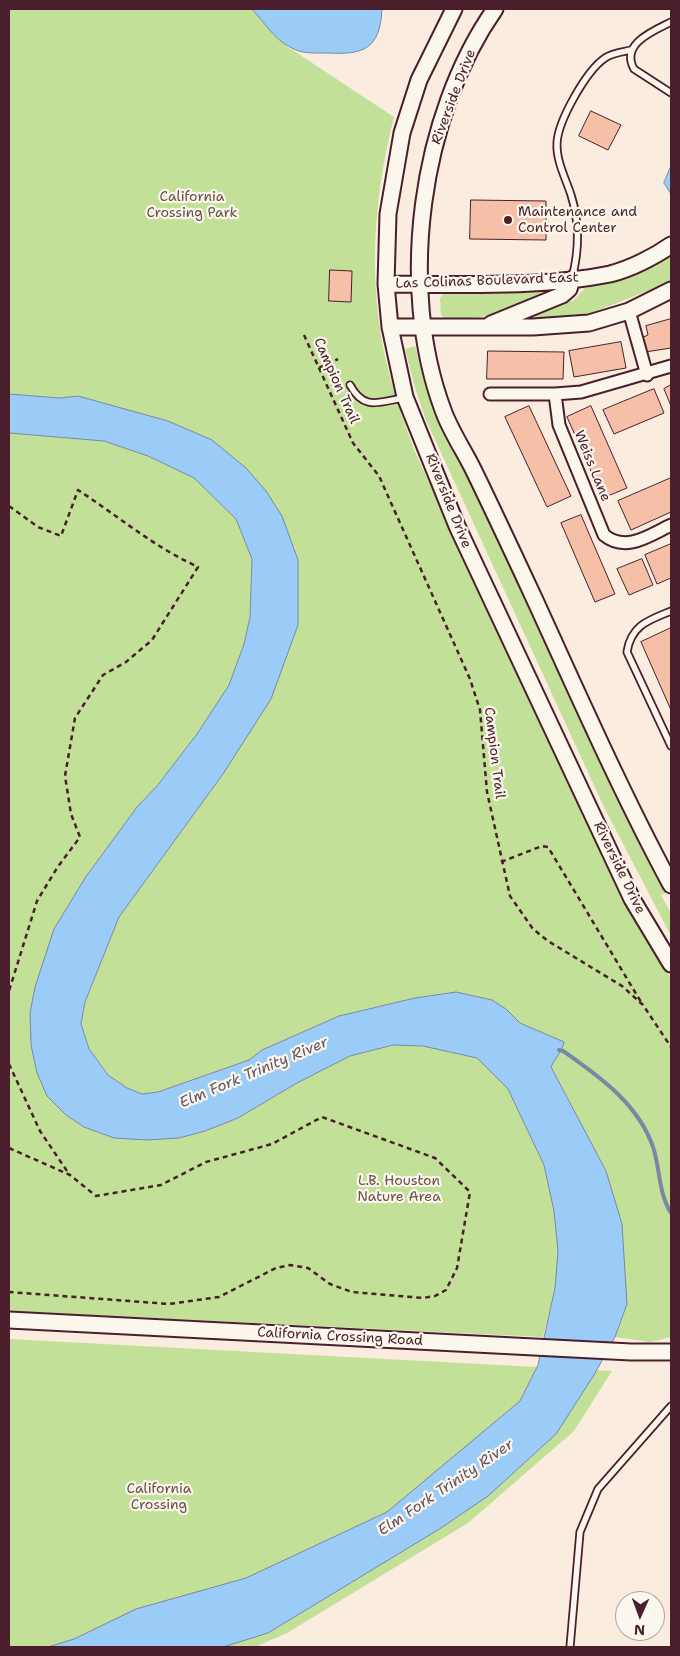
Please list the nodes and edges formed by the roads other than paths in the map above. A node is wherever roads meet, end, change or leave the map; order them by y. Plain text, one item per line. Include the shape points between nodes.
1 (454, 9) edge
2 (495, 9) edge
3 (671, 22) edge
4 (631, 50) junction
5 (671, 93) edge
6 (671, 245) edge
7 (572, 279) junction
8 (386, 284) junction
9 (420, 284) junction
10 (671, 290) edge
11 (629, 311) junction
12 (487, 326) junction
13 (390, 327) junction
14 (422, 327) junction
15 (671, 366) edge
16 (647, 375) junction
17 (350, 385) dead end
18 (490, 394) dead end
19 (555, 394) junction
20 (406, 397) junction
21 (671, 525) edge
22 (671, 610) edge
23 (671, 746) edge
24 (671, 885) edge
25 (671, 964) edge
26 (9, 1320) edge
27 (671, 1352) edge
28 (671, 1406) edge
29 (570, 1647) edge

1 - 8 main road, Riverside Drive via 419,80 402,133 388,214
2 - 9 main road, Riverside Drive via 471,50 438,134 426,181
3 - 4 lane via 647,35
4 - 5 lane via 634,69
4 - 7 lane via 610,56 595,67 560,128 558,155 575,210 578,248
6 - 7 main road, Las Colinas Boulevard East via 659,254 611,273
7 - 9 main road, Las Colinas Boulevard East
7 - 12 main road via 569,289 562,295
8 - 9 main road, Las Colinas Boulevard East
8 - 13 main road, Riverside Drive
9 - 14 main road, Riverside Drive
10 - 11 main road
11 - 12 main road via 566,326
11 - 16 street
12 - 14 main road
13 - 14 main road
13 - 20 main road, Riverside Drive
14 - 24 main road, Riverside Drive via 443,411
15 - 16 street
16 - 19 street via 600,388
17 - 20 lane via 363,402 377,403
18 - 19 street
19 - 21 street, Weiss Lane via 560,425 601,531 615,542 631,543
20 - 25 main road, Riverside Drive via 461,535 632,899
22 - 23 lane via 643,623 629,639 627,652
26 - 27 main road, California Crossing Road
28 - 29 lane via 598,1490 580,1532

